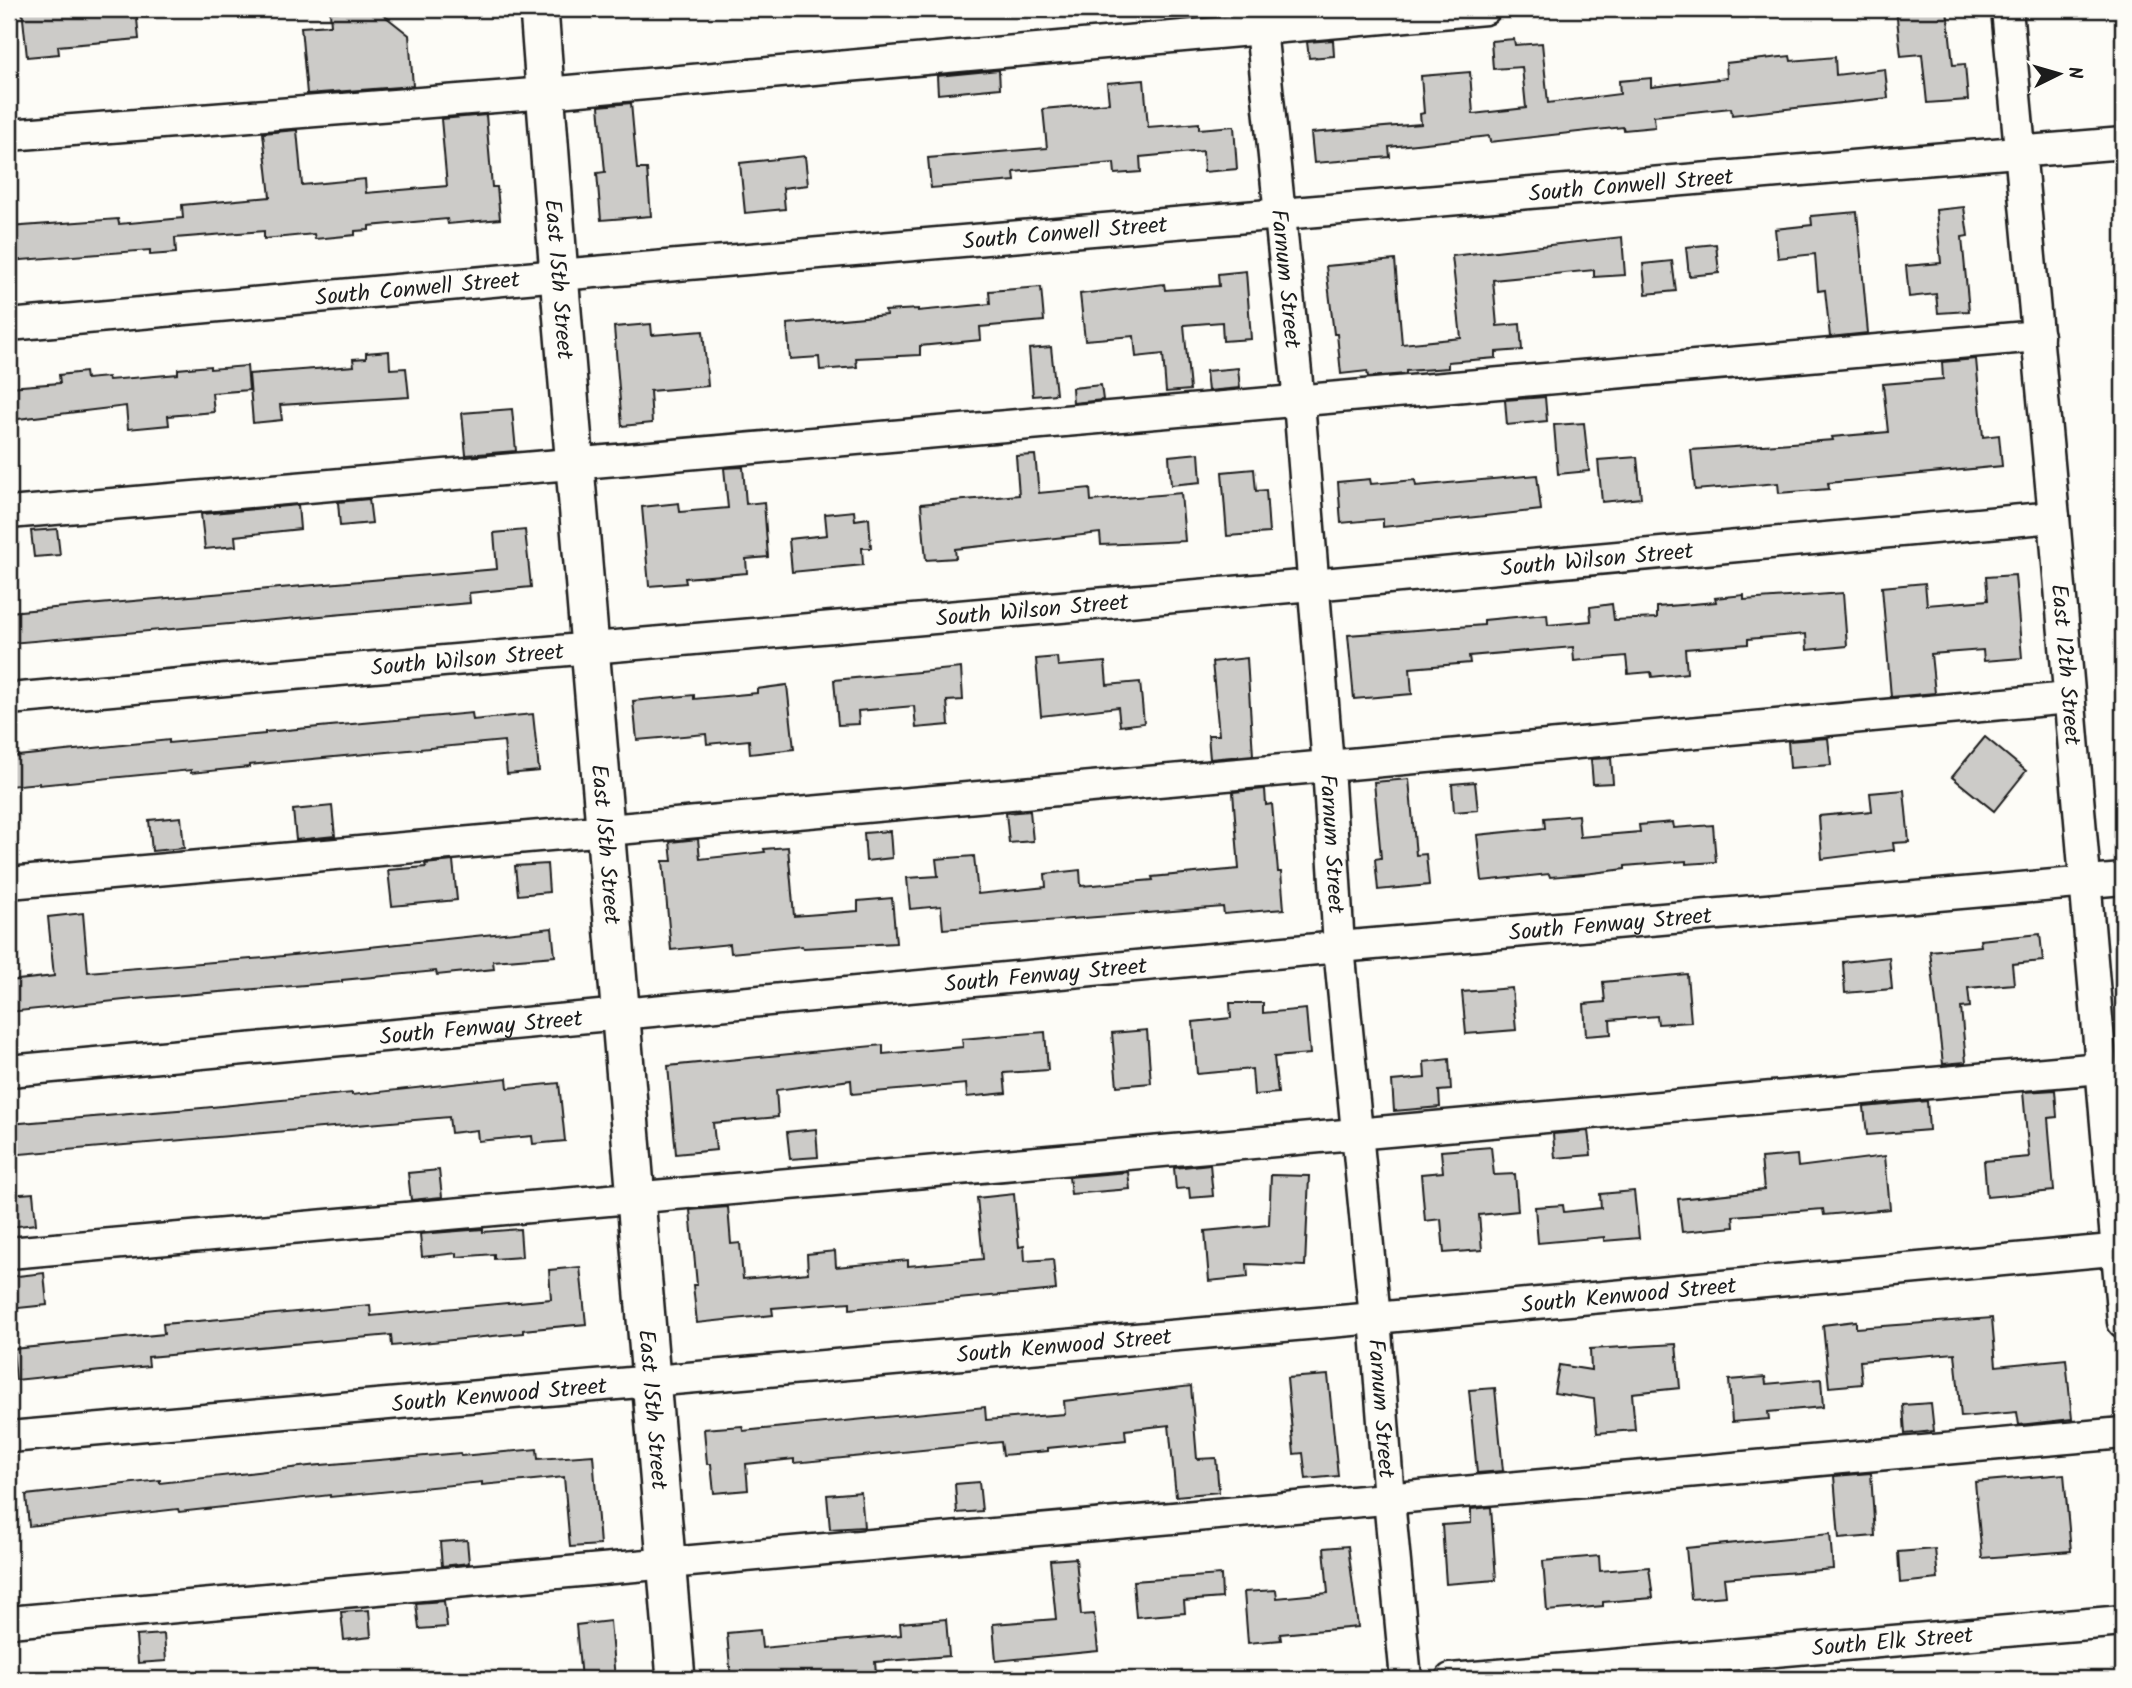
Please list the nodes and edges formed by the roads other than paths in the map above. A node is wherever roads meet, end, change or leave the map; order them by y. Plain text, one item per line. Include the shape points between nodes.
1 (539, 9) edge
2 (1485, 9) edge
3 (2007, 9) edge
4 (1260, 18) edge
5 (546, 93) junction
6 (9, 135) edge
7 (2123, 143) edge
8 (2021, 153) junction
9 (1279, 214) junction
10 (559, 275) junction
11 (9, 325) edge
12 (2038, 336) junction
13 (1299, 402) junction
14 (575, 464) junction
15 (9, 513) edge
16 (2054, 517) junction
17 (1312, 585) junction
18 (590, 647) junction
19 (2068, 698) junction
20 (9, 699) edge
21 (1328, 766) junction
22 (605, 830) junction
23 (2123, 879) edge
24 (9, 883) edge
25 (2084, 884) junction
26 (1339, 947) junction
27 (621, 1015) junction
28 (2101, 1068) junction
29 (9, 1071) edge
30 (1358, 1134) junction
31 (635, 1197) junction
32 (2120, 1249) edge
33 (9, 1253) edge
34 (1375, 1318) junction
35 (2123, 1322) edge
36 (650, 1382) junction
37 (2123, 1433) edge
38 (9, 1437) edge
39 (1389, 1499) junction
40 (665, 1565) junction
41 (2123, 1621) edge
42 (9, 1622) edge
43 (676, 1679) edge
44 (1406, 1679) edge
45 (1451, 1679) edge

1 - 5 main road, East 15th Street
2 - 4 street
3 - 8 street, East 12th Street
4 - 5 street
4 - 9 street, Farnum Street
5 - 6 street
5 - 10 main road, East 15th Street
7 - 8 street, South Conwell Street
8 - 9 street, South Conwell Street
8 - 12 street, East 12th Street
9 - 10 street, South Conwell Street
9 - 13 street, Farnum Street
10 - 11 street, South Conwell Street
10 - 14 main road, East 15th Street
12 - 13 street
12 - 16 street, East 12th Street
13 - 14 street
13 - 17 street, Farnum Street
14 - 15 street
14 - 18 main road, East 15th Street
16 - 17 street, South Wilson Street
16 - 19 street, East 12th Street
17 - 18 street, South Wilson Street
17 - 21 street, Farnum Street
18 - 20 street, South Wilson Street
18 - 22 main road, East 15th Street
19 - 21 street
19 - 25 street, East 12th Street
21 - 22 street
21 - 26 street, Farnum Street
22 - 24 street
22 - 27 main road, East 15th Street
23 - 25 street, South Fenway Street
25 - 26 street, South Fenway Street
25 - 28 street, East 12th Street
26 - 27 street, South Fenway Street
26 - 30 street, Farnum Street
27 - 29 street, South Fenway Street
27 - 31 main road, East 15th Street
28 - 30 street
28 - 32 street, East 12th Street
30 - 31 street
30 - 34 street, Farnum Street
31 - 33 street
31 - 36 main road, East 15th Street
32 - 34 street, South Kenwood Street
32 - 35 street, East 12th Street
34 - 36 street, South Kenwood Street
34 - 39 street, Farnum Street
36 - 38 street, South Kenwood Street
36 - 40 main road, East 15th Street
37 - 39 street
39 - 40 street
39 - 44 street, Farnum Street
40 - 42 street
40 - 43 main road, East 15th Street
41 - 45 street, South Elk Street

